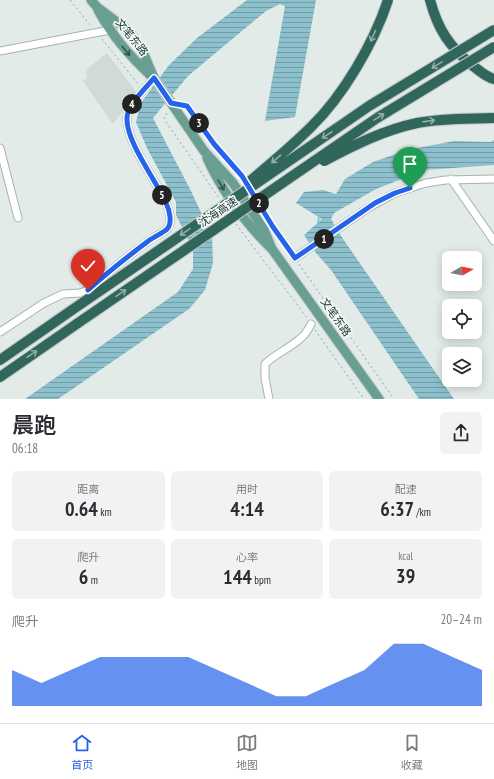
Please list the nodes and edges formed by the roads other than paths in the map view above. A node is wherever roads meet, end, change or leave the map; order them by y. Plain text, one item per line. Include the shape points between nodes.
1 (388, 0) edge
2 (430, 0) edge
3 (94, 3) edge
4 (110, 30) junction
5 (494, 30) edge
6 (494, 46) edge
7 (0, 50) edge
8 (154, 78) junction
9 (492, 79) edge
10 (494, 118) edge
11 (0, 148) edge
12 (451, 179) junction
13 (494, 179) edge
14 (217, 211) junction
15 (18, 218) dead end
16 (232, 218) junction
17 (494, 241) edge
18 (295, 258) road end
19 (311, 324) road end
20 (0, 332) edge
21 (0, 360) edge
22 (0, 377) edge
23 (269, 399) edge
24 (379, 399) edge

1 -> 14 highway, bridge via 373,38 357,68 336,97 312,126
2 - 9 highway via 435,17 448,42
3 - 4 main road, 文笔东路
3 - 8 main road, 文笔东路 via 134,38
4 - 7 street
4 -> 8 main road, 文笔东路 via 130,56
5 -> 14 highway, 沈海高速, bridge via 369,106
16 -> 6 highway, 沈海高速, bridge via 377,118
8 - 20 street via 130,106 127,117 136,148 167,204 170,222 168,229 130,255 88,290 63,294 44,303
8 - 24 main road, 文笔东路 via 204,151 214,174 230,199 254,232 272,249
16 -> 10 highway, bridge via 314,166 364,140 417,123
11 - 15 street
12 - 13 street
12 - 17 street
12 - 18 street via 426,183 395,193 372,205
14 -> 21 highway, 沈海高速, bridge
22 -> 16 highway, 沈海高速, bridge
19 - 23 street via 304,336 265,364

